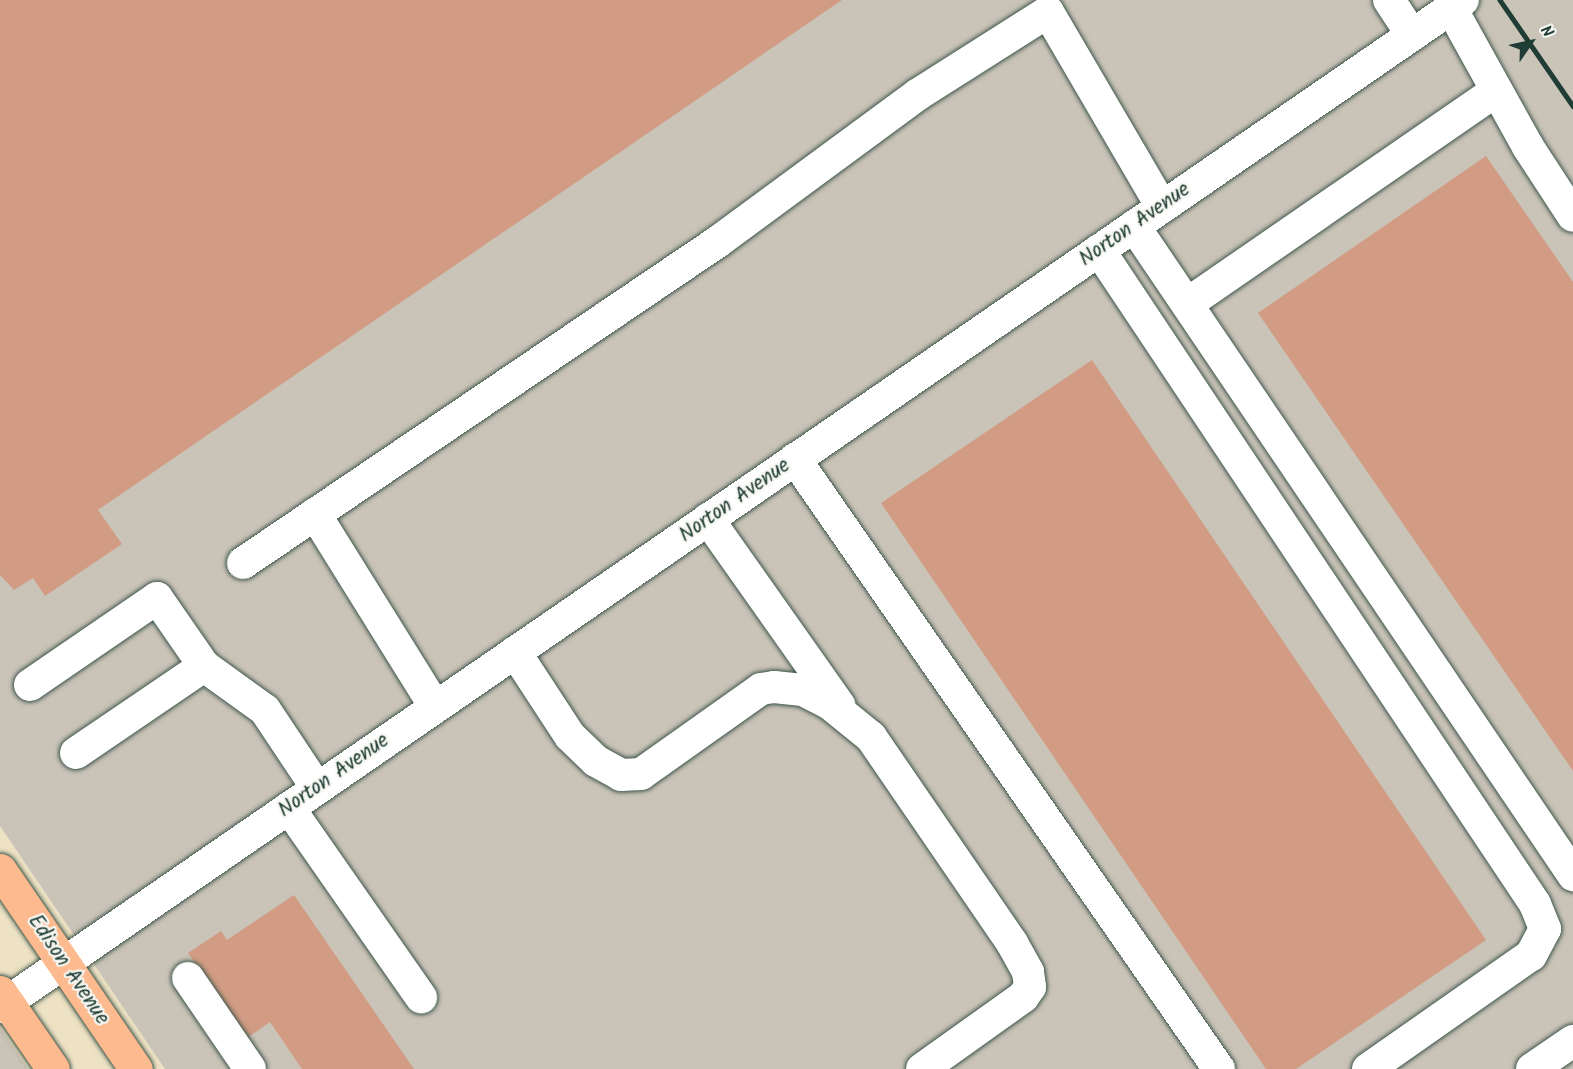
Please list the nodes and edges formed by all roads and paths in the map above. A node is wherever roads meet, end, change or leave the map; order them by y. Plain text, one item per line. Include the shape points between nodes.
1 (1389, 0) edge
2 (1457, 4) edge
3 (1412, 35) junction
4 (1496, 91) junction
5 (1162, 207) junction
6 (1573, 216) edge
7 (1134, 226) junction
8 (1099, 250) junction
9 (1187, 304) junction
10 (795, 459) junction
11 (315, 514) junction
12 (708, 519) junction
13 (243, 563) dead end
14 (515, 652) junction
15 (204, 666) junction
16 (30, 686) dead end
17 (435, 707) junction
18 (846, 715) junction
19 (76, 753) dead end
20 (317, 788) junction
21 (289, 808) junction
22 (0, 870) edge
23 (1573, 875) edge
24 (63, 963) junction
25 (188, 978) dead end
26 (421, 997) dead end
27 (2, 1000) edge
28 (1573, 1041) edge
29 (53, 1069) edge
30 (136, 1069) edge
31 (250, 1069) edge
32 (922, 1069) edge
33 (1219, 1069) edge
34 (1368, 1069) edge
35 (1532, 1069) edge

1 - 3 street
2 - 3 street, Norton Avenue
2 - 4 street
3 - 5 street, Norton Avenue
4 - 6 street
4 - 9 street
5 - 7 street, Norton Avenue
5 - 11 street via 1048,12 917,95 719,241
7 - 8 street, Norton Avenue
7 - 9 street
8 - 10 street, Norton Avenue
8 - 34 street via 1535,904 1545,929 1531,956
9 - 23 street
10 - 12 street, Norton Avenue
10 - 33 street
11 - 13 street
11 - 17 street
12 - 14 street, Norton Avenue
12 - 18 street
14 - 17 street, Norton Avenue
14 - 18 street via 570,736 596,761 621,775 641,774 760,689 803,690
15 - 16 street via 157,598
15 - 19 street
15 - 20 street via 265,711
17 - 20 street, Norton Avenue
18 - 32 street via 871,737 1028,972 1030,987 1023,997
20 - 21 street, Norton Avenue
21 - 24 street, Norton Avenue
21 - 26 street
22 - 24 main road, Edison Avenue
24 - 27 street, Norton Avenue
24 - 30 main road, Edison Avenue
25 - 31 street
27 - 29 main road
28 - 35 street

